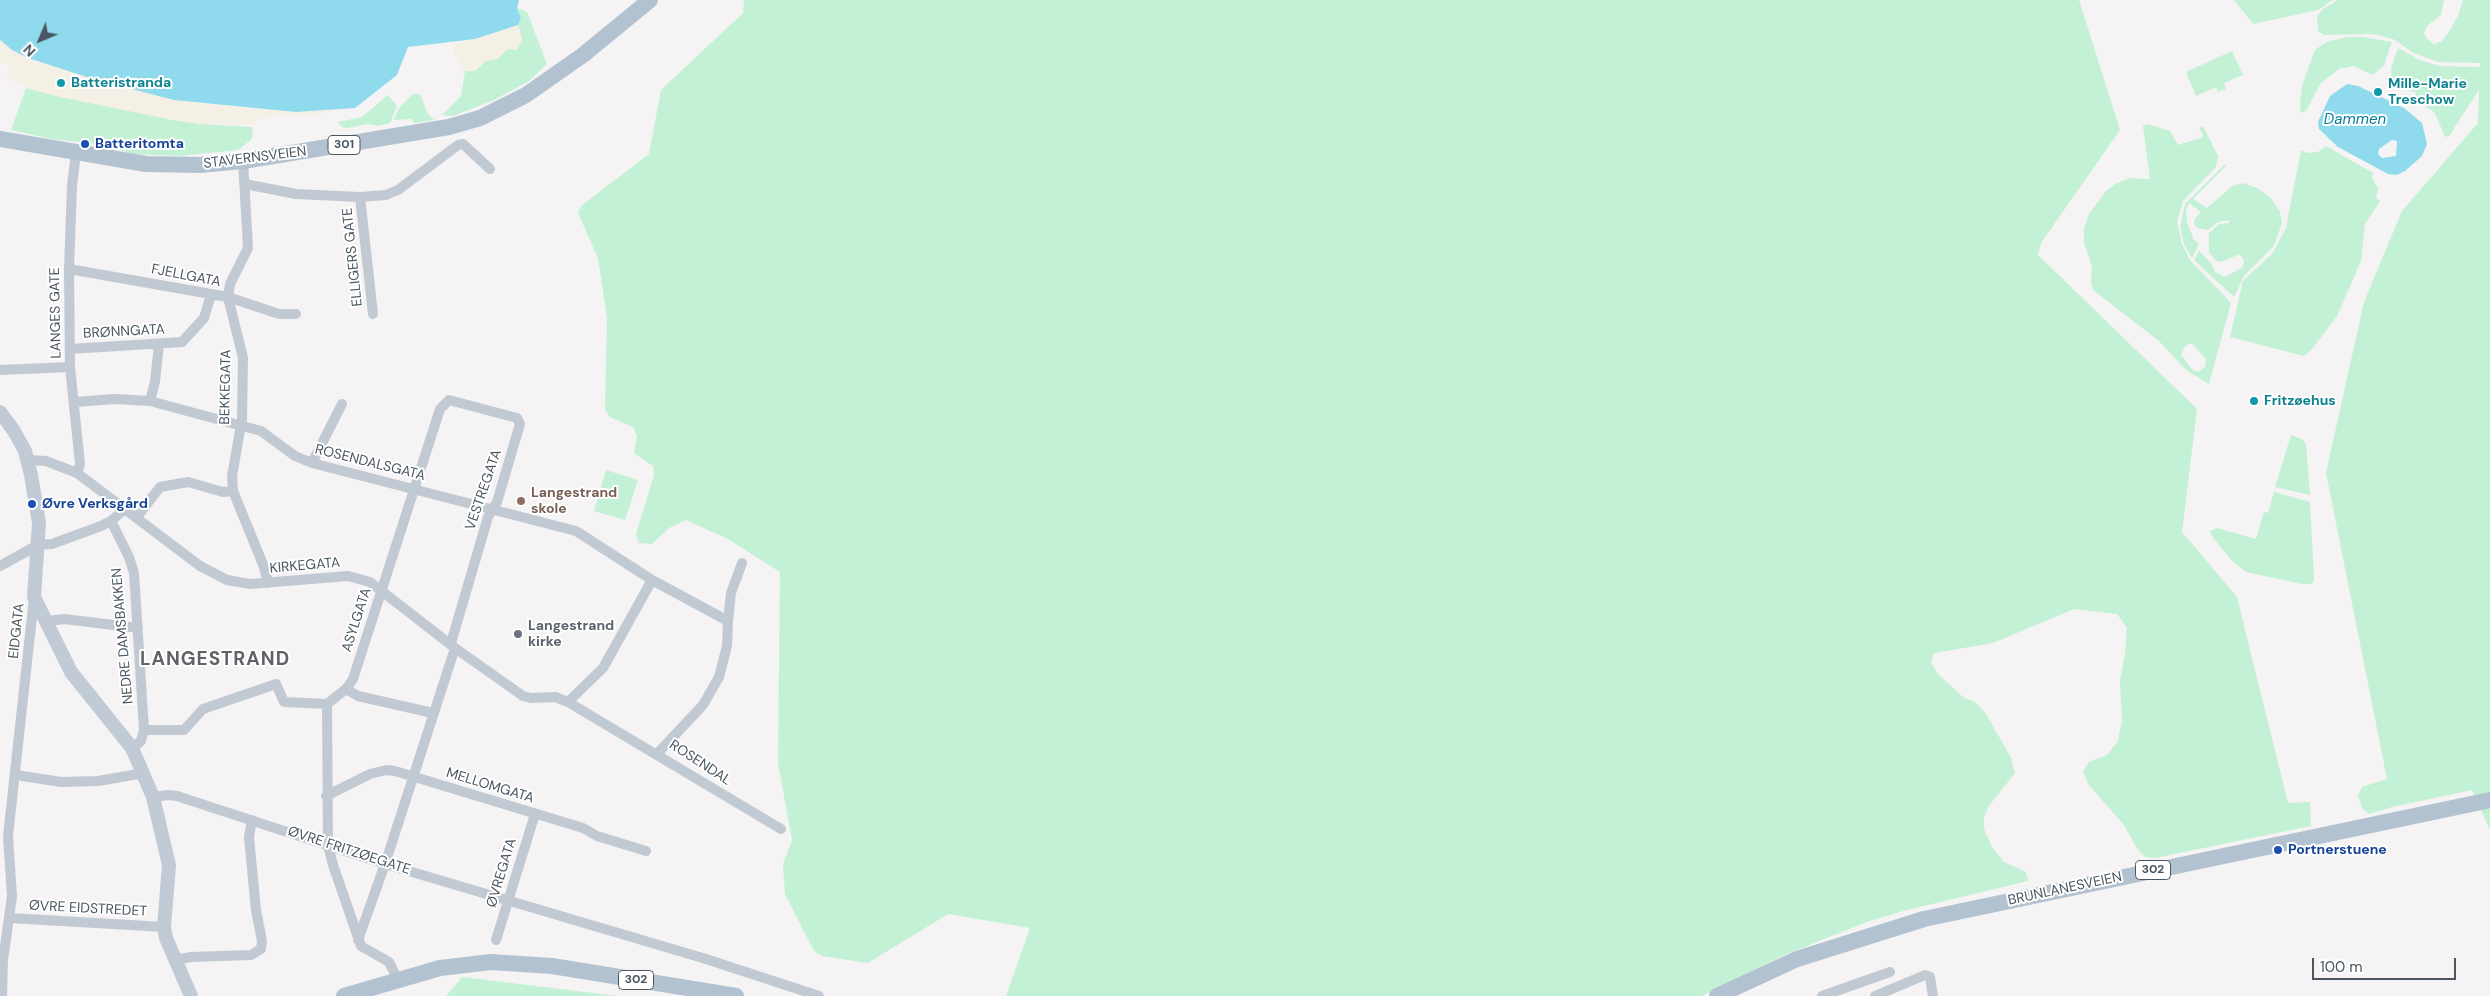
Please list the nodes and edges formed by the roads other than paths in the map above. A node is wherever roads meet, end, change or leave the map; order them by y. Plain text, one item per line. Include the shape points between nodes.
1 (650, 0) edge
2 (0, 139) edge
3 (76, 153) junction
4 (243, 161) junction
5 (490, 169) dead end
6 (245, 184) junction
7 (360, 197) junction
8 (68, 269) junction
9 (211, 295) junction
10 (228, 298) junction
11 (296, 314) dead end
12 (373, 314) dead end
13 (159, 344) junction
14 (70, 349) junction
15 (70, 367) junction
16 (0, 370) edge
17 (150, 401) junction
18 (445, 401) joint
19 (74, 402) junction
20 (342, 404) dead end
21 (0, 412) edge
22 (241, 426) junction
23 (28, 460) junction
24 (312, 463) junction
25 (77, 473) junction
26 (415, 489) junction
27 (232, 491) junction
28 (126, 508) junction
29 (493, 509) junction
30 (137, 517) junction
31 (111, 521) junction
32 (38, 545) junction
33 (742, 563) dead end
34 (0, 566) edge
35 (652, 580) junction
36 (268, 583) junction
37 (381, 590) junction
38 (34, 597) junction
39 (728, 621) junction
40 (48, 622) junction
41 (138, 628) junction
42 (453, 645) junction
43 (346, 690) junction
44 (568, 702) junction
45 (327, 704) junction
46 (433, 713) junction
47 (144, 730) junction
48 (132, 748) junction
49 (657, 754) junction
50 (144, 773) junction
51 (16, 776) junction
52 (414, 776) junction
53 (326, 796) junction
54 (153, 798) junction
55 (2490, 800) edge
56 (534, 814) junction
57 (252, 820) junction
58 (781, 830) dead end
59 (328, 845) junction
60 (646, 851) dead end
61 (385, 864) junction
62 (509, 901) junction
63 (10, 918) junction
64 (164, 927) junction
65 (358, 940) junction
66 (496, 940) dead end
67 (1819, 954) junction
68 (175, 960) junction
69 (1890, 972) dead end
70 (1872, 979) junction
71 (398, 980) junction
72 (1877, 995) edge
73 (2, 996) edge
74 (191, 996) edge
75 (344, 996) edge
76 (736, 996) edge
77 (819, 996) edge
78 (1717, 996) edge
79 (1737, 996) edge
80 (1822, 996) edge
81 (1933, 996) edge

1 - 4 main road, STAVERNSVEIEN / 301 via 554,76 514,102 480,118 419,134
2 - 3 main road, STAVERNSVEIEN / 301
3 - 4 main road, STAVERNSVEIEN / 301 via 161,165 200,166
3 - 8 street, LANGES GATE
4 - 6 street, BEKKEGATA
5 - 7 street, ELLIGERS GATE via 468,147 458,145 398,190 386,195
6 - 7 street, ELLIGERS GATE via 296,194
6 - 10 street, BEKKEGATA via 248,248 230,284
7 - 12 street, ELLIGERS GATE
8 - 9 street, FJELLGATA
8 - 14 street, LANGES GATE
9 - 10 street, FJELLGATA
9 - 13 street, BRØNNGATA via 204,318 186,339
10 - 11 street, FJELLGATA via 280,314
10 - 22 street, BEKKEGATA via 242,352
13 - 14 street, BRØNNGATA
13 - 17 street
14 - 15 street, LANGES GATE
15 - 16 street
15 - 19 street, LANGES GATE
17 - 19 street, ROSENDALSGATA
17 - 22 street, ROSENDALSGATA
18 - 26 street, ASYLGATA
18 - 29 street, VESTREGATA via 453,400 517,418 520,422
19 - 25 street, LANGES GATE via 80,464
20 - 24 street
21 - 23 main road via 14,431
22 - 24 street, ROSENDALSGATA via 265,433 295,456
22 - 27 street, BEKKEGATA
23 - 25 street, KIRKEGATA via 46,460
23 - 32 main road via 39,523
24 - 26 street, ROSENDALSGATA
25 - 28 street, KIRKEGATA
26 - 29 street, ROSENDALSGATA
26 - 37 street, ASYLGATA
27 - 30 street via 223,492 188,482 160,487
27 - 36 street, BEKKEGATA
28 - 30 street, KIRKEGATA
28 - 31 street
29 - 35 street, ROSENDALSGATA via 576,531
29 - 42 street, VESTREGATA via 488,517
30 - 36 street, KIRKEGATA via 212,574 239,583
31 - 32 street via 52,544
31 - 41 street, NEDRE DAMSBAKKEN via 133,567
32 - 34 street
32 - 38 main road
33 - 39 street, ROSENDAL via 731,593
35 - 39 street
35 - 44 street via 603,668
36 - 37 street, KIRKEGATA via 348,576 362,578
37 - 42 street, KIRKEGATA
37 - 43 street, ASYLGATA via 353,679
38 - 40 main road
38 - 51 street, EIDGATA
39 - 49 street, ROSENDAL via 727,646 719,677 703,705
40 - 41 street via 64,619
40 - 48 main road via 71,672
41 - 47 street, NEDRE DAMSBAKKEN
42 - 44 street, KIRKEGATA via 523,696 555,697
42 - 46 street, VESTREGATA
43 - 45 street, ASYLGATA
43 - 46 street via 358,696
44 - 49 street, KIRKEGATA
45 - 47 street via 284,702 276,684 203,709 184,730
45 - 53 street
46 - 52 street, VESTREGATA
47 - 48 street via 141,741
48 - 50 main road
49 - 58 street, ROSENDAL
50 - 51 street via 98,782 61,782
50 - 54 main road
51 - 63 street, EIDGATA via 8,836 12,896
52 - 53 street, MELLOMGATA via 378,771
52 - 56 street, MELLOMGATA
52 - 61 street, VESTREGATA
53 - 59 street
54 - 57 street, ØVRE FRITZØEGATE via 177,796
54 - 64 main road via 169,865
55 - 67 main road, BRUNLANESVEIEN / 302 via 1924,920
56 - 60 street, MELLOMGATA
56 - 62 street, ØVREGATA
57 - 59 street, ØVRE FRITZØEGATE
57 - 68 street via 250,837 261,949 251,955
59 - 61 street, ØVRE FRITZØEGATE
59 - 65 street
61 - 62 street, ØVRE FRITZØEGATE
61 - 65 street, VESTREGATA
62 - 66 street, ØVREGATA
62 - 77 street, ØVRE FRITZØEGATE
63 - 64 street, ØVRE EIDSTREDET
63 - 73 street, EIDGATA via 3,960
64 - 68 main road
65 - 71 street via 366,950 389,962
67 - 78 main road, BRUNLANESVEIEN / 302 via 1774,969
67 - 79 main road, BRUNLANESVEIEN / 302
68 - 74 main road
69 - 70 street
70 - 72 street
70 - 80 street
71 - 75 main road, 302
71 - 76 main road, 302 via 453,965 520,962
72 - 81 street via 1925,975 1930,977

